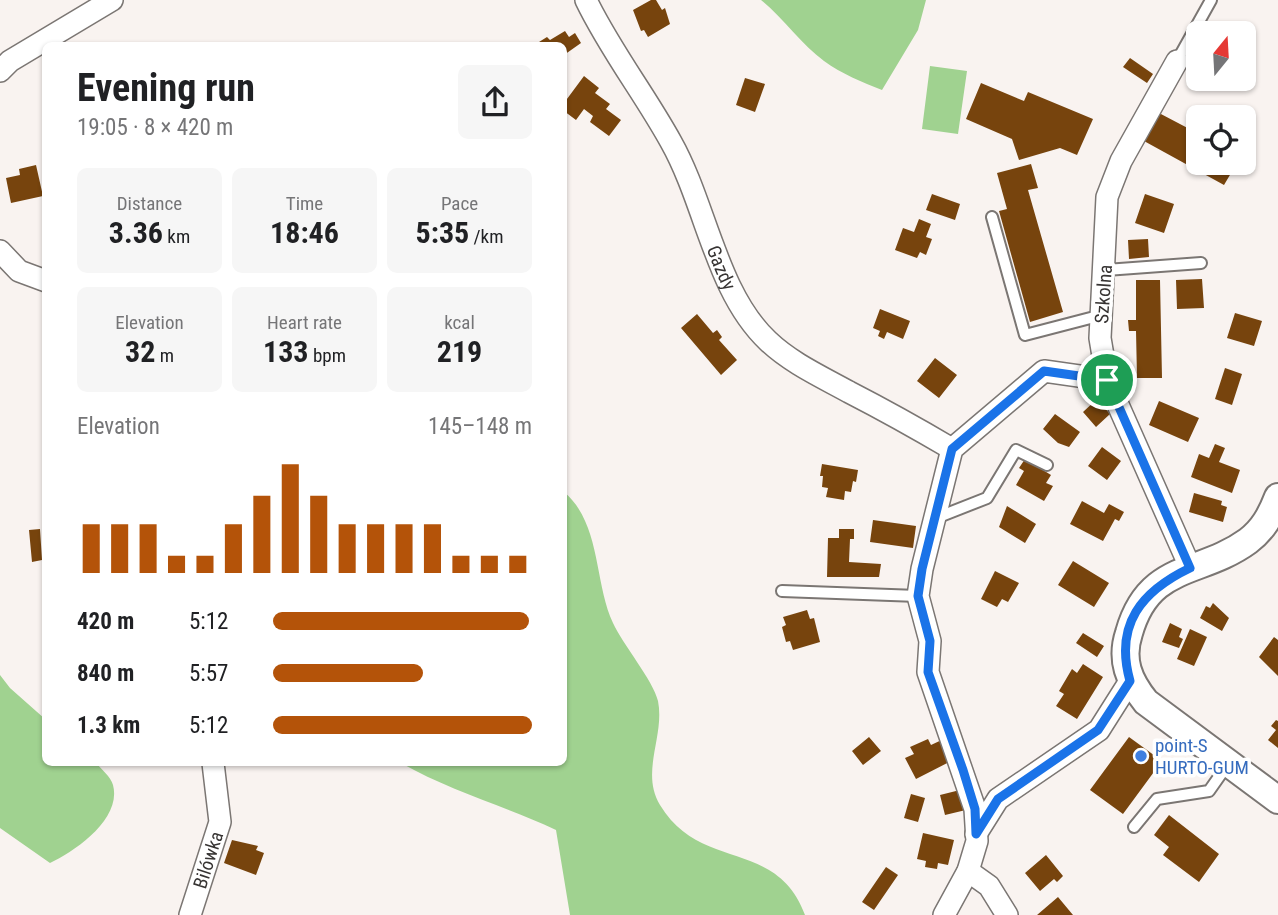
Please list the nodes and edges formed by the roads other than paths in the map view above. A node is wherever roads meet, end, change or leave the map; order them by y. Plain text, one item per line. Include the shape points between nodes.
1 (112, 0) edge
2 (586, 0) edge
3 (1211, 0) edge
4 (1177, 61) joint
5 (0, 71) edge
6 (992, 218) dead end
7 (0, 251) edge
8 (1201, 263) dead end
9 (1105, 270) junction
10 (42, 280) edge
11 (1102, 315) junction
12 (1107, 380) junction
13 (952, 449) junction
14 (1047, 465) dead end
15 (1278, 498) edge
16 (936, 519) junction
17 (1190, 568) junction
18 (782, 591) dead end
19 (918, 596) junction
20 (1130, 681) junction
21 (1228, 764) junction
22 (213, 766) edge
23 (1278, 800) edge
24 (1134, 827) dead end
25 (976, 834) junction
26 (968, 871) junction
27 (190, 915) edge
28 (944, 915) edge
29 (1007, 915) edge

1 - 5 street
2 - 13 street, Gazdy via 670,141 696,194 719,264 750,320 793,361
3 - 4 lane
4 - 9 street, Szkolna via 1121,161 1107,197
6 - 11 lane via 1025,335
7 - 10 street via 19,271
8 - 9 lane
9 - 11 street, Szkolna
11 - 12 street, Szkolna via 1100,338
12 - 13 street via 1044,371
12 - 17 street, Szkolna
13 - 16 street
14 - 16 lane via 1016,450 987,498
15 - 17 street via 1264,527 1252,539
16 - 19 street
17 - 20 street via 1158,584 1140,605 1125,649
18 - 19 lane
19 - 25 street via 930,641 928,672 975,809
20 - 21 street via 1158,713
20 - 25 street via 1098,730 998,799
21 - 23 street
21 - 24 lane via 1209,791 1157,799
22 - 27 street, Bilówka via 220,822
25 - 26 street
26 - 28 street
26 - 29 street via 989,886

